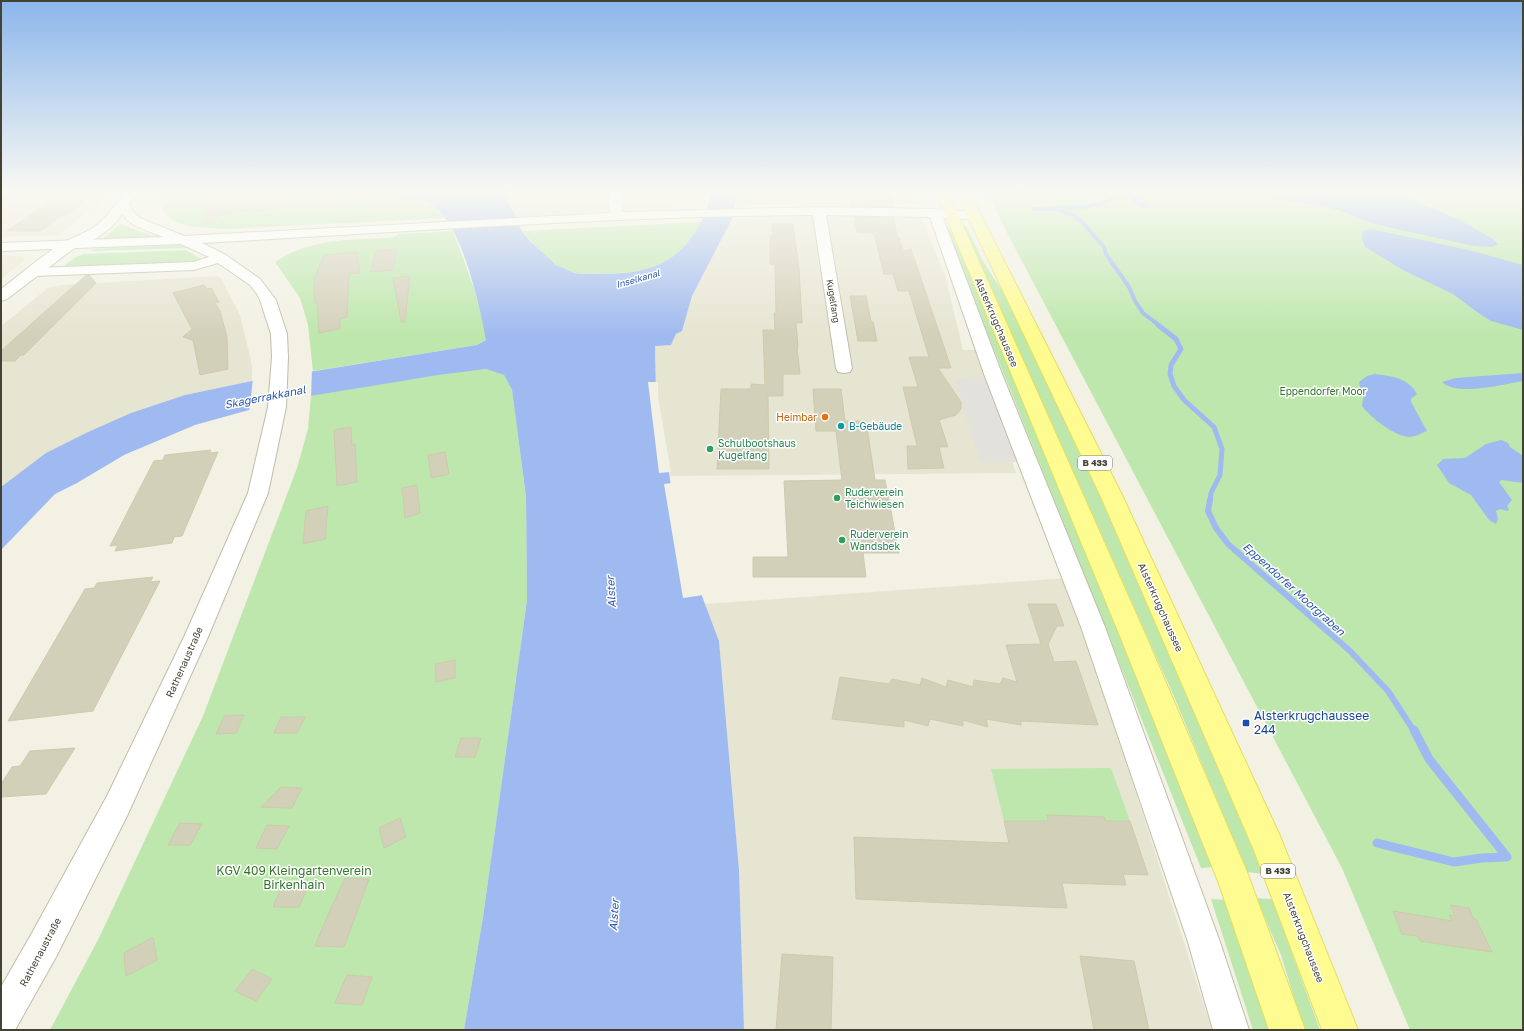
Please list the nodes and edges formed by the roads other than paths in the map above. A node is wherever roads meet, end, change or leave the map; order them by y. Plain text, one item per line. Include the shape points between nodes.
1 (81, 240) edge
2 (194, 240) edge
3 (209, 240) edge
4 (254, 240) edge
5 (824, 240) edge
6 (952, 240) edge
7 (957, 240) edge
8 (986, 240) edge
9 (185, 241) junction
10 (68, 246) junction
11 (1, 247) edge
12 (226, 254) junction
13 (35, 272) junction
14 (255, 282) junction
15 (1, 296) edge
16 (844, 368) dead end
17 (1, 1022) edge
18 (1231, 1030) edge
19 (1287, 1030) edge
20 (1340, 1030) edge

1 - 10 street
2 - 9 street
3 - 12 street, Rathenaustraße via 224,246
4 - 14 street, Rathenaustraße via 243,244 235,253 252,271
5 - 16 street, Kugelfang
6 - 18 street, Alsterkrugchaussee via 993,374 1093,627 1204,942
7 - 19 main road, Alsterkrugchaussee via 1133,636 1235,884
8 - 20 main road, Alsterkrugchaussee / B 433 via 1116,504 1269,847
9 - 10 street
9 - 12 street, Rathenaustraße
10 - 11 street
10 - 13 street
12 - 13 street via 199,265
12 - 14 street, Rathenaustraße
13 - 15 street
14 - 17 street, Rathenaustraße via 268,300 274,316 279,334 280,357 277,407 258,493 196,637 117,806

